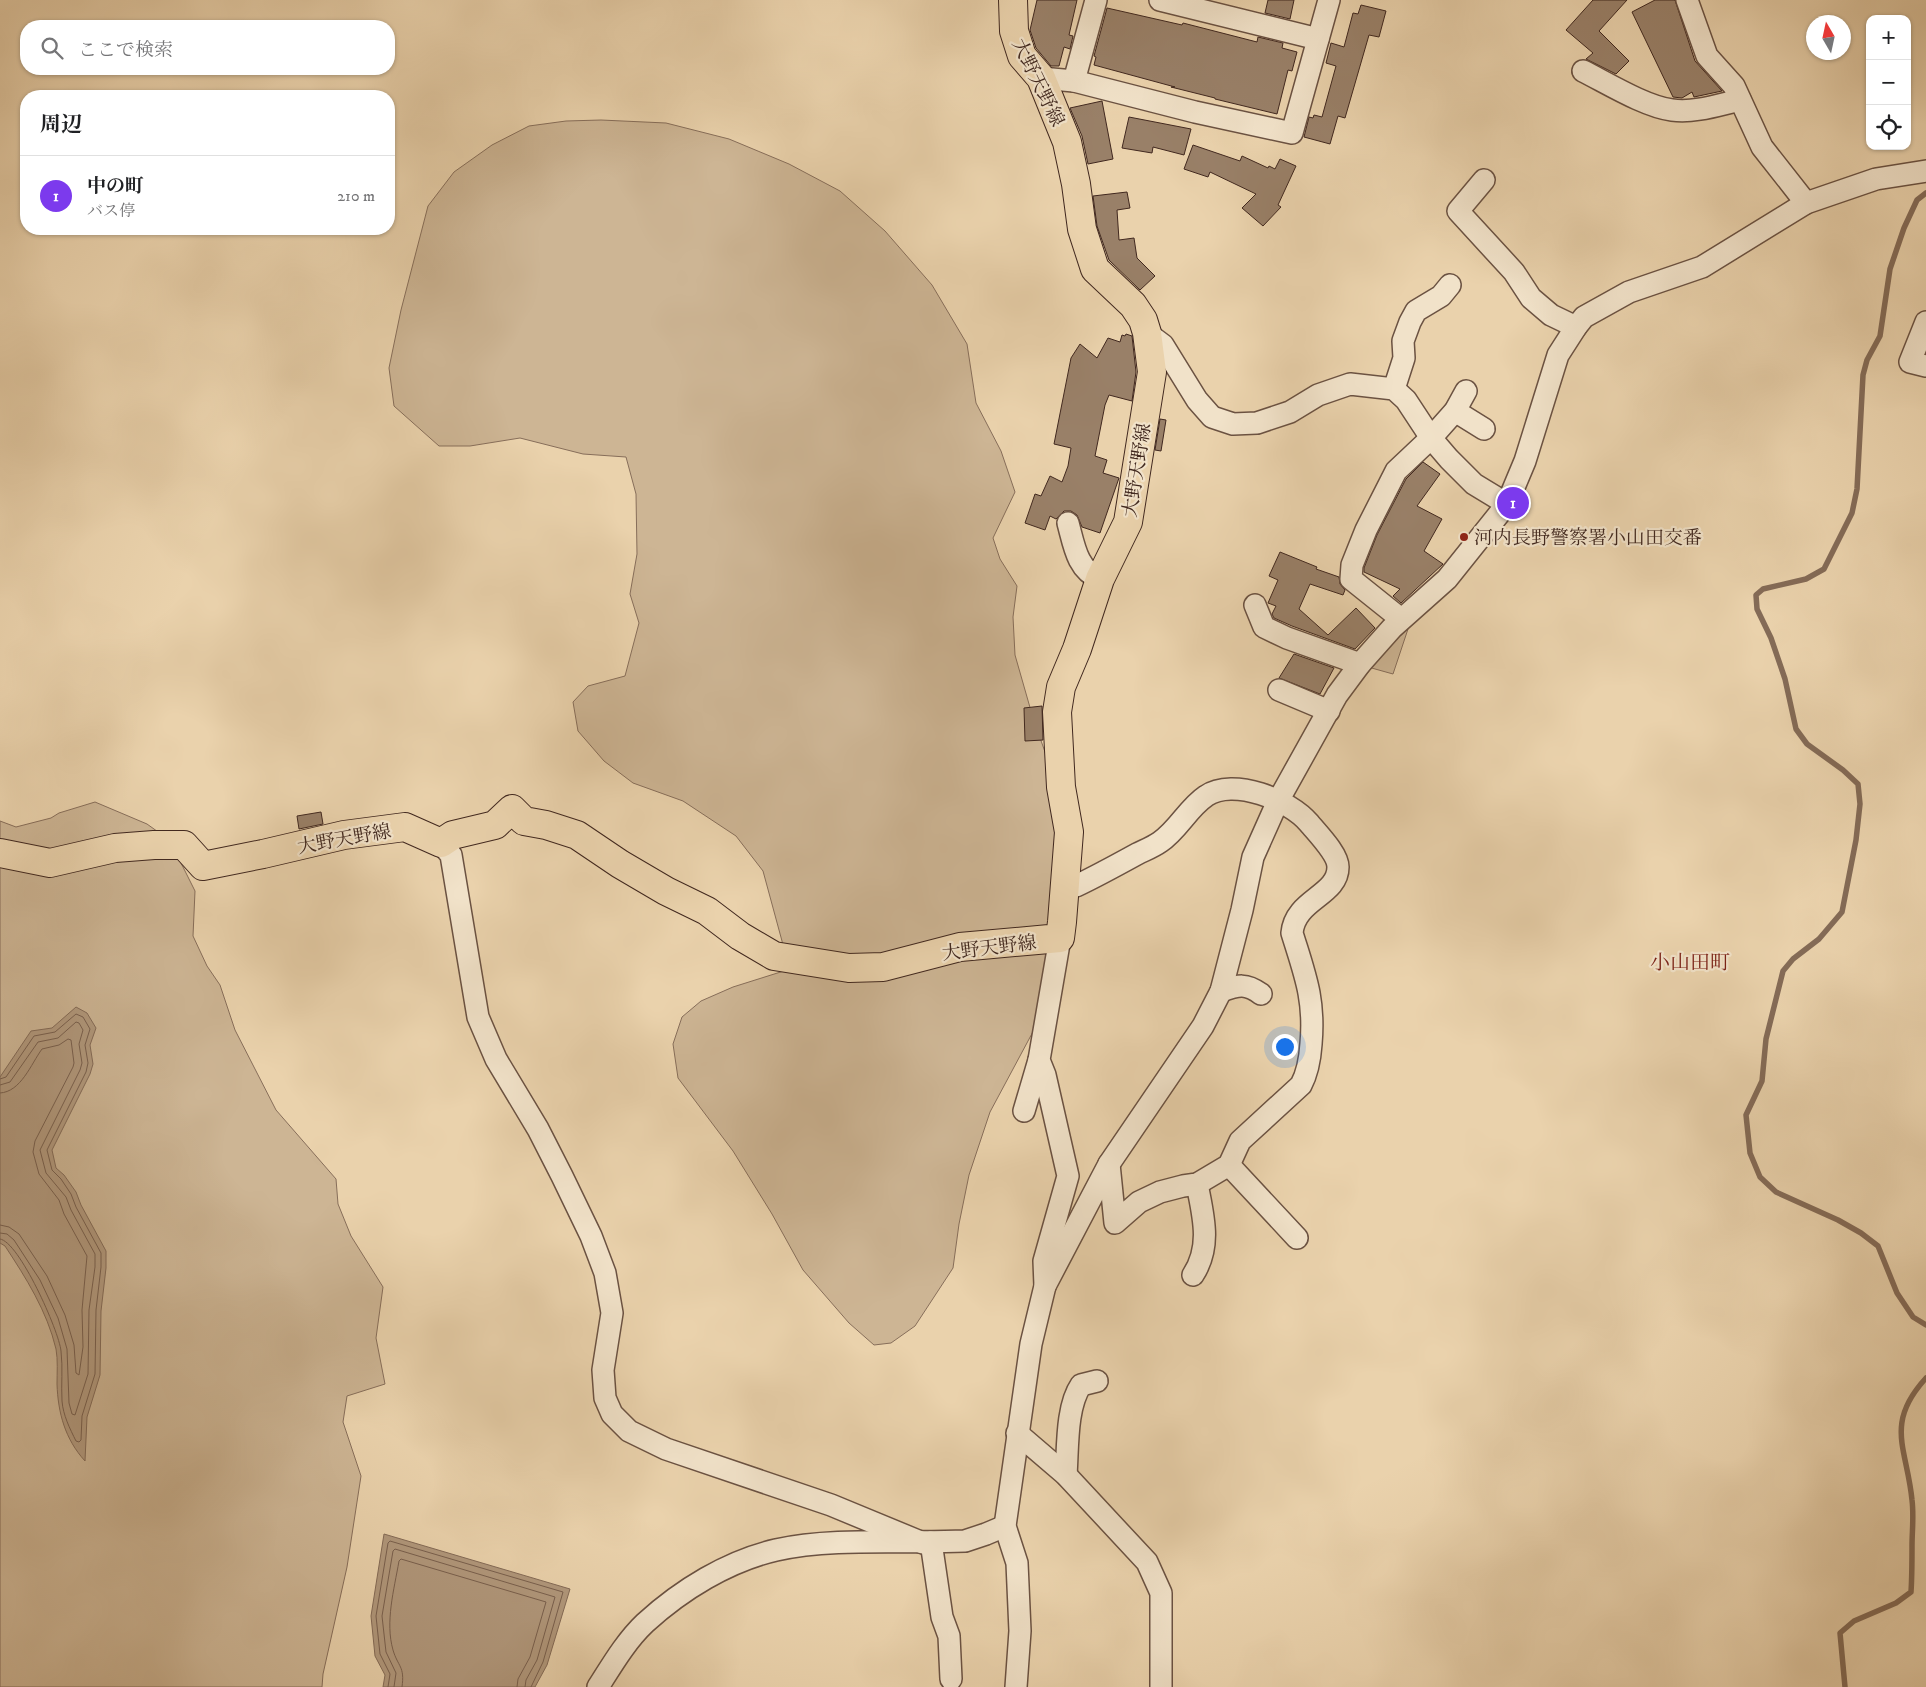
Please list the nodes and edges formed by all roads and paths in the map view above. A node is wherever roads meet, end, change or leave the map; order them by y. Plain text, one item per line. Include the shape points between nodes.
1 (1013, 0) edge
2 (1096, 0) edge
3 (1160, 0) edge
4 (1329, 0) edge
5 (1687, 0) edge
6 (1207, 5) edge
7 (1318, 39) junction
8 (1584, 71) dead end
9 (1041, 78) junction
10 (1074, 81) junction
11 (1740, 100) junction
12 (1926, 171) edge
13 (1484, 180) dead end
14 (1806, 203) junction
15 (1450, 285) dead end
16 (1926, 322) edge
17 (1576, 327) junction
18 (1147, 333) junction
19 (1926, 366) edge
20 (1394, 389) junction
21 (1466, 391) dead end
22 (1455, 411) junction
23 (1484, 429) dead end
24 (1431, 438) junction
25 (1507, 504) junction
26 (1068, 523) dead end
27 (1100, 579) junction
28 (1255, 605) dead end
29 (1401, 619) junction
30 (1360, 664) junction
31 (1279, 690) dead end
32 (1329, 711) junction
33 (1278, 801) junction
34 (441, 843) junction
35 (0, 853) edge
36 (1064, 888) junction
37 (1060, 938) junction
38 (1221, 991) junction
39 (1261, 994) dead end
40 (1038, 1060) junction
41 (1024, 1111) dead end
42 (1109, 1164) junction
43 (1229, 1165) junction
44 (1197, 1184) junction
45 (1297, 1238) dead end
46 (1193, 1275) dead end
47 (1044, 1286) junction
48 (1097, 1381) dead end
49 (1017, 1433) junction
50 (1066, 1475) junction
51 (1005, 1526) junction
52 (927, 1542) junction
53 (951, 1679) dead end
54 (598, 1687) edge
55 (1016, 1687) edge
56 (1161, 1687) edge

1 - 9 main road, 大野天野線 via 1014,31 1022,56
2 - 10 street
3 - 6 street
4 - 7 street
5 - 11 street via 1707,56 1734,86
6 - 7 street
7 - 10 street via 1292,133
8 - 11 street via 1645,102 1671,110 1695,110
9 - 10 street
9 - 18 main road, 大野天野線 via 1067,142 1082,229 1095,269 1132,305 1143,320
11 - 14 street via 1762,147
12 - 14 street via 1876,179
13 - 17 street via 1458,211 1514,272 1530,298 1551,315
14 - 17 street via 1702,267 1629,292 1584,318
15 - 20 street via 1441,296 1416,311 1410,322 1403,341 1404,358
16 - 19 street via 1910,362
17 - 25 street via 1558,355 1525,461
18 - 20 street via 1163,344 1197,400 1212,417 1233,424 1257,422 1290,412 1318,395 1350,384
18 - 27 main road, 大野天野線 via 1152,372 1128,522
20 - 24 street via 1406,400
21 - 22 street
22 - 23 street
22 - 24 street
24 - 25 street via 1474,484
24 - 29 street via 1396,470 1352,565 1351,579
25 - 29 street via 1447,579
26 - 27 street via 1078,558 1092,576
27 - 36 main road, 大野天野線 via 1061,687 1057,712 1061,787 1068,832
28 - 30 street via 1264,627
29 - 30 street
30 - 32 street
31 - 32 street
32 - 33 street
33 - 36 street via 1240,789 1206,795 1161,842 1076,886
33 - 38 street via 1253,857
33 - 43 street via 1303,816 1334,855 1338,866 1334,883 1302,909 1293,925 1292,933 1318,990 1306,1076 1301,1085 1240,1141
34 - 35 main road, 大野天野線 via 404,827 344,835 203,866 184,845 114,848 50,864
34 - 37 main road, 大野天野線 via 453,835 495,826 512,809 524,821 577,835 666,891 707,910 740,936 774,956 814,964 883,967 960,947
34 - 52 street via 451,855 478,1018 496,1059 562,1176 606,1273 612,1313 603,1370 605,1398 612,1414 629,1431 666,1449 831,1505
36 - 37 main road, 大野天野線
37 - 40 street
38 - 39 street via 1243,985
38 - 42 street via 1203,1026
40 - 41 street
40 - 47 street via 1045,1075 1068,1176 1044,1262
42 - 44 street via 1115,1223 1139,1202 1160,1192
42 - 47 street
43 - 44 street
43 - 45 street
44 - 46 street via 1205,1240 1200,1265
47 - 49 street
48 - 50 street via 1081,1384 1076,1392 1071,1410
49 - 50 street
49 - 51 street
50 - 56 street via 1147,1562 1161,1593
51 - 52 street via 965,1541
51 - 55 street via 1016,1563 1020,1632
52 - 53 street via 949,1636
52 - 54 street via 827,1543 776,1550 746,1559 711,1575 645,1624 618,1655

